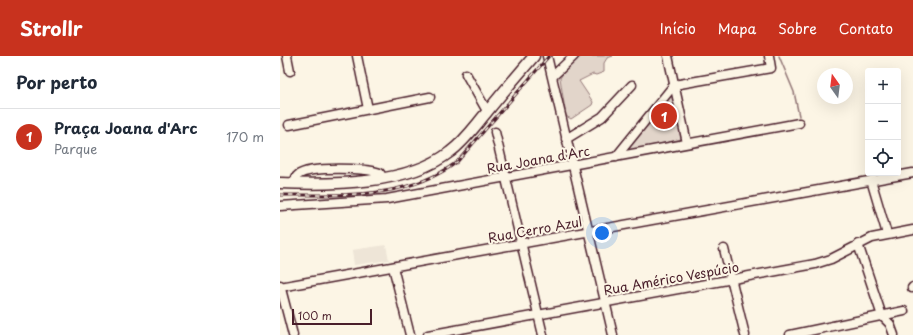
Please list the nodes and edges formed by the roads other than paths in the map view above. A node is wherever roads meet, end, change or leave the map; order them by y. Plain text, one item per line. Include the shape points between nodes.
1 (287, 56) edge
2 (357, 56) edge
3 (534, 56) edge
4 (547, 56) edge
5 (574, 56) edge
6 (668, 56) edge
7 (769, 56) edge
8 (290, 71) dead end
9 (466, 74) dead end
10 (552, 76) junction
11 (674, 85) junction
12 (632, 86) dead end
13 (430, 97) dead end
14 (368, 109) junction
15 (487, 112) junction
16 (799, 122) dead end
17 (289, 125) dead end
18 (495, 132) dead end
19 (566, 139) junction
20 (687, 144) junction
21 (616, 157) junction
22 (572, 165) junction
23 (913, 173) edge
24 (506, 177) junction
25 (870, 180) junction
26 (280, 183) edge
27 (280, 206) edge
28 (913, 230) edge
29 (588, 231) junction
30 (887, 234) junction
31 (522, 243) junction
32 (858, 244) junction
33 (724, 249) dead end
34 (393, 267) junction
35 (731, 280) junction
36 (280, 286) edge
37 (605, 302) junction
38 (904, 311) dead end
39 (539, 315) junction
40 (882, 316) junction
41 (803, 334) edge
42 (293, 335) edge
43 (410, 335) edge
44 (428, 335) edge
45 (543, 335) edge
46 (613, 335) edge
47 (745, 335) edge
48 (790, 335) edge
49 (894, 335) edge

1 - 8 street
2 - 14 street
3 - 15 main road
4 - 10 street
5 - 10 street
6 - 11 street
7 - 11 street via 771,68
9 - 15 street
10 - 19 street
11 - 20 street
11 - 21 street
12 - 19 street via 599,120
13 - 14 street
14 - 17 street
15 - 26 main road via 465,138 442,158 415,170 359,181
16 - 20 street, Rua Joana d'Arc
18 - 24 street
19 - 22 street
20 - 21 street, Rua Joana d'Arc
21 - 22 street, Rua Joana d'Arc
22 - 24 street, Rua Joana d'Arc
22 - 29 street
23 - 25 street, Rua Cerro Azul
24 - 27 street, Rua Joana d'Arc via 387,199
24 - 31 street
25 - 29 street, Rua Cerro Azul
25 - 30 street
28 - 30 street, Rua Américo Vespúcio
29 - 31 street, Rua Cerro Azul
29 - 37 street
30 - 32 street, Rua Américo Vespúcio
31 - 34 street, Rua Cerro Azul
31 - 39 street
32 - 35 street, Rua Américo Vespúcio via 823,262
32 - 40 street
33 - 35 street
34 - 36 street, Rua Cerro Azul
34 - 43 street
35 - 37 street, Rua Américo Vespúcio
35 - 47 street
36 - 42 street
37 - 39 street, Rua Américo Vespúcio
37 - 46 street
38 - 40 street
39 - 44 street, Rua Américo Vespúcio
39 - 45 street
40 - 41 street
40 - 49 street via 890,324
41 - 48 street

